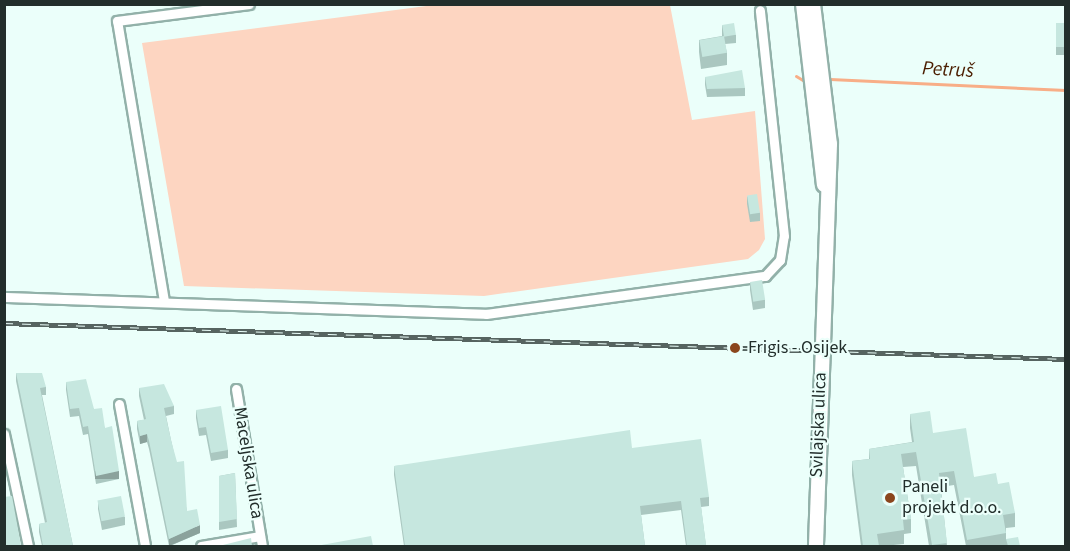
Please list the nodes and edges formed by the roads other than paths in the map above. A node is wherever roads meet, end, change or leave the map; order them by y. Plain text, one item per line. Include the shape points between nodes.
1 (249, 4) edge
2 (803, 4) edge
3 (813, 4) edge
4 (760, 10) dead end
5 (826, 196) junction
6 (4, 297) edge
7 (164, 301) junction
8 (236, 389) dead end
9 (119, 404) dead end
10 (6, 435) edge
11 (260, 536) junction
12 (28, 546) edge
13 (145, 546) edge
14 (201, 546) edge
15 (262, 546) edge
16 (816, 546) edge

1 - 7 street via 117,21
2 - 5 main road, Svilajska ulica
3 - 5 main road, Svilajska ulica via 830,144
4 - 7 street via 784,236 774,270 740,282 486,314
5 - 16 main road, Svilajska ulica
6 - 7 street
8 - 11 street, Maceljska ulica
9 - 13 street
10 - 12 street
11 - 14 street, Maceljska ulica
11 - 15 street, Maceljska ulica

